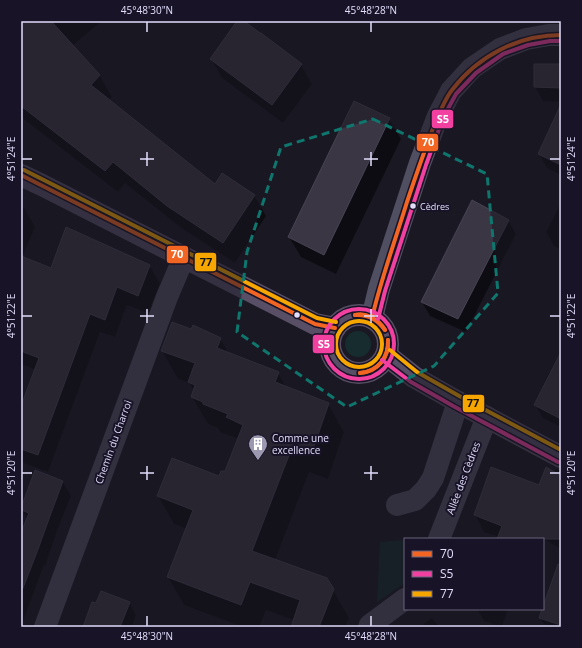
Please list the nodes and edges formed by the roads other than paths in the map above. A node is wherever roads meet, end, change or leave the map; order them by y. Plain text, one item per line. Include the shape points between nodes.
1 (561, 34) edge
2 (21, 175) edge
3 (184, 257) junction
4 (372, 318) junction
5 (335, 328) junction
6 (386, 355) junction
7 (458, 402) junction
8 (487, 417) junction
9 (561, 458) edge
10 (397, 505) dead end
11 (439, 538) edge
12 (404, 600) edge
13 (45, 627) edge
14 (369, 627) edge

1 - 4 street via 526,39 500,49 472,68 451,91 438,116 420,163
2 - 3 main road
3 - 5 main road via 315,324
3 - 13 street, Chemin du Charroi
4 - 5 main road via 358,314 349,316
4 - 6 main road via 383,327 387,336
5 - 6 main road via 330,346 332,356 346,370 360,373 374,369
6 - 7 main road via 414,377
7 - 8 main road
7 - 10 street via 433,478 415,500
8 - 9 main road
8 - 11 street, Allée des Cèdres
12 - 14 street

